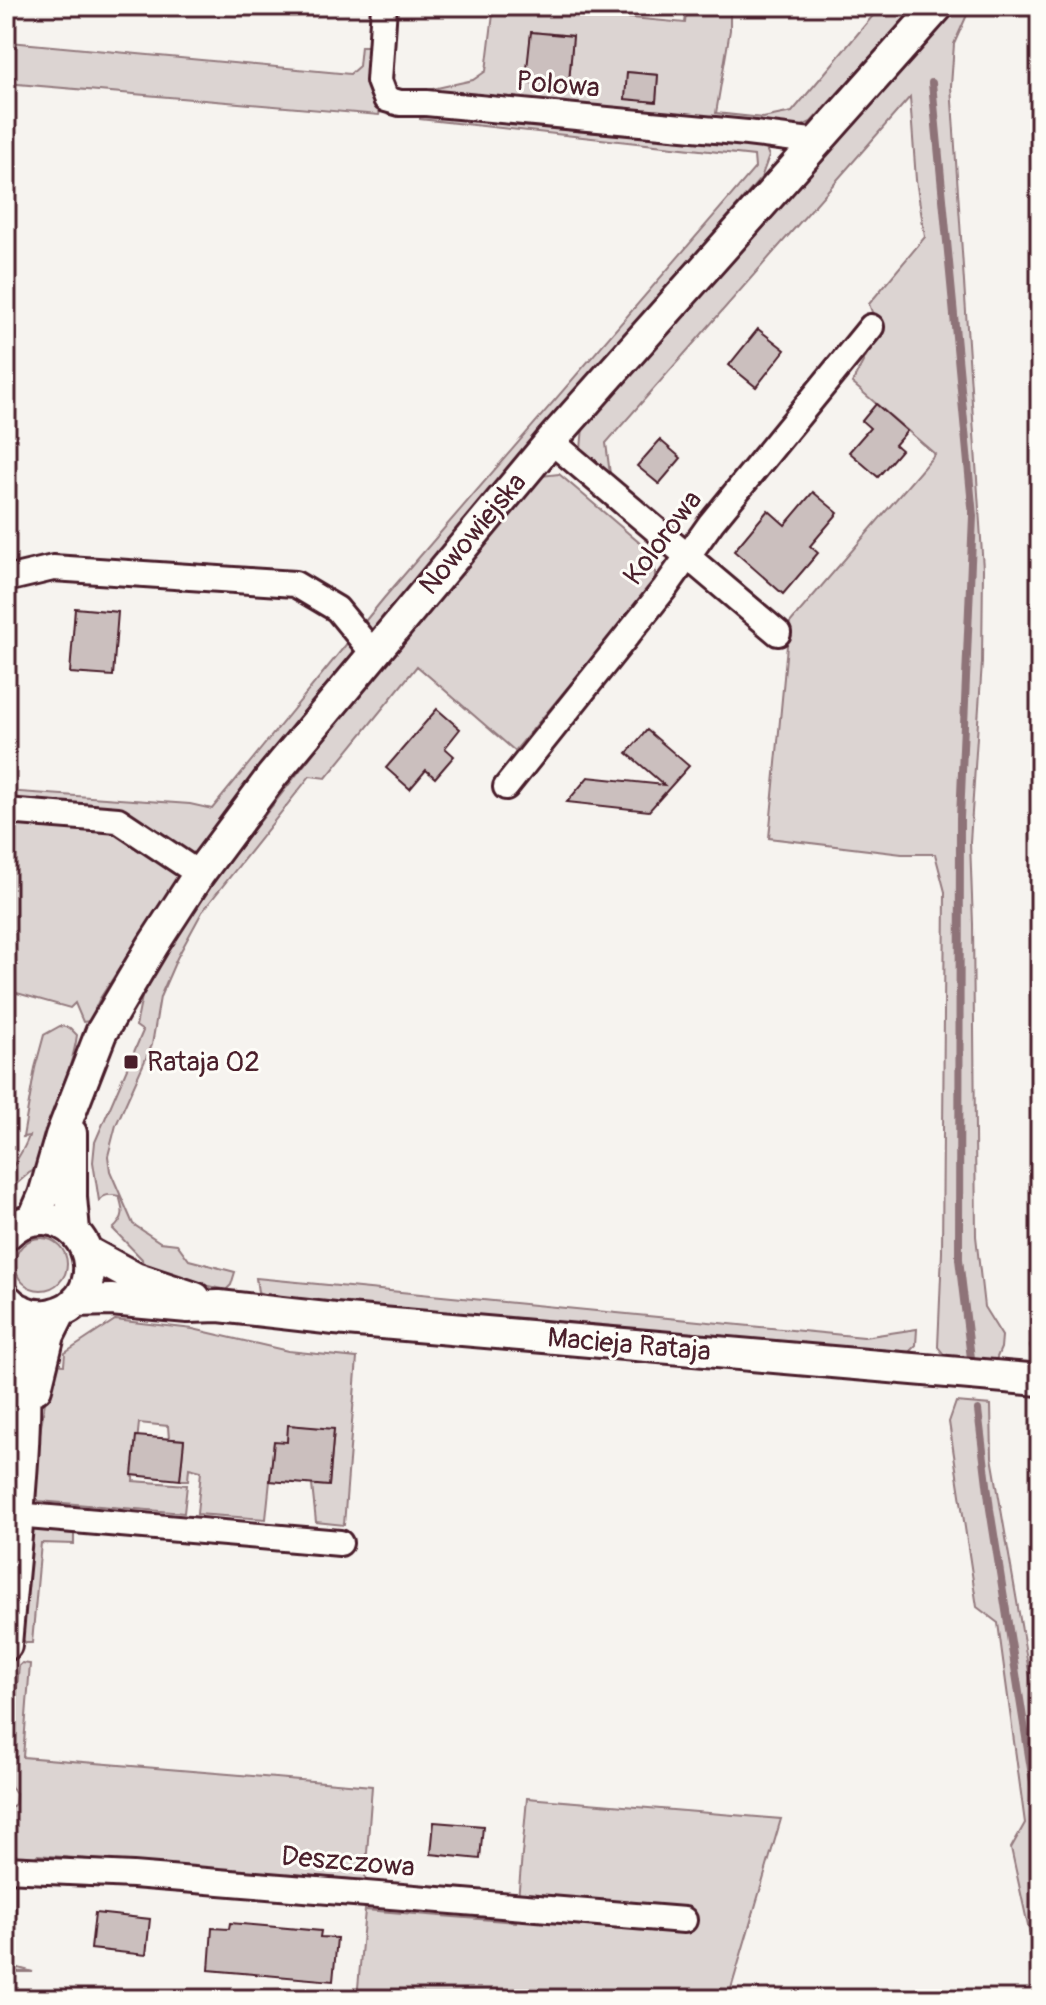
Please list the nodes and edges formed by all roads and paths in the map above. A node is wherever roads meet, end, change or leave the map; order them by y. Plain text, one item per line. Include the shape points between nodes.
1 (384, 6) edge
2 (938, 6) edge
3 (819, 142) junction
4 (871, 327) dead end
5 (551, 441) junction
6 (686, 557) junction
7 (6, 577) edge
8 (778, 633) dead end
9 (373, 653) junction
10 (506, 787) dead end
11 (6, 811) edge
12 (199, 874) junction
13 (72, 1107) junction
14 (13, 1230) edge
15 (81, 1242) junction
16 (13, 1305) edge
17 (68, 1306) junction
18 (219, 1306) junction
19 (1040, 1380) edge
20 (25, 1424) junction
21 (16, 1515) junction
22 (340, 1543) dead end
23 (6, 1645) edge
24 (6, 1869) edge
25 (684, 1920) dead end

1 - 3 street, Polowa via 379,81 386,99
2 - 3 street, Nowowiejska
3 - 5 street, Nowowiejska
4 - 6 street, Kolorowa
5 - 6 street
5 - 9 street, Nowowiejska
6 - 8 street
6 - 10 street, Kolorowa
7 - 9 street via 53,568 295,584 337,609
9 - 12 street, Nowowiejska
11 - 12 street via 118,820
12 - 13 street, Nowowiejska via 107,1022
13 - 14 street, Nowowiejska via 44,1195
13 - 15 street, Nowowiejska via 71,1197
14 - 15 street, Macieja Rataja via 54,1220
15 - 17 street, Nowowiejska via 91,1269 88,1284
15 - 18 street, Macieja Rataja via 135,1278
16 - 17 street, Macieja Rataja via 41,1316
16 - 20 street via 25,1346
17 - 18 street, Macieja Rataja via 111,1300
17 - 20 street via 49,1335
18 - 19 street, Macieja Rataja
20 - 21 street
21 - 22 street
21 - 23 street
24 - 25 street, Deszczowa

